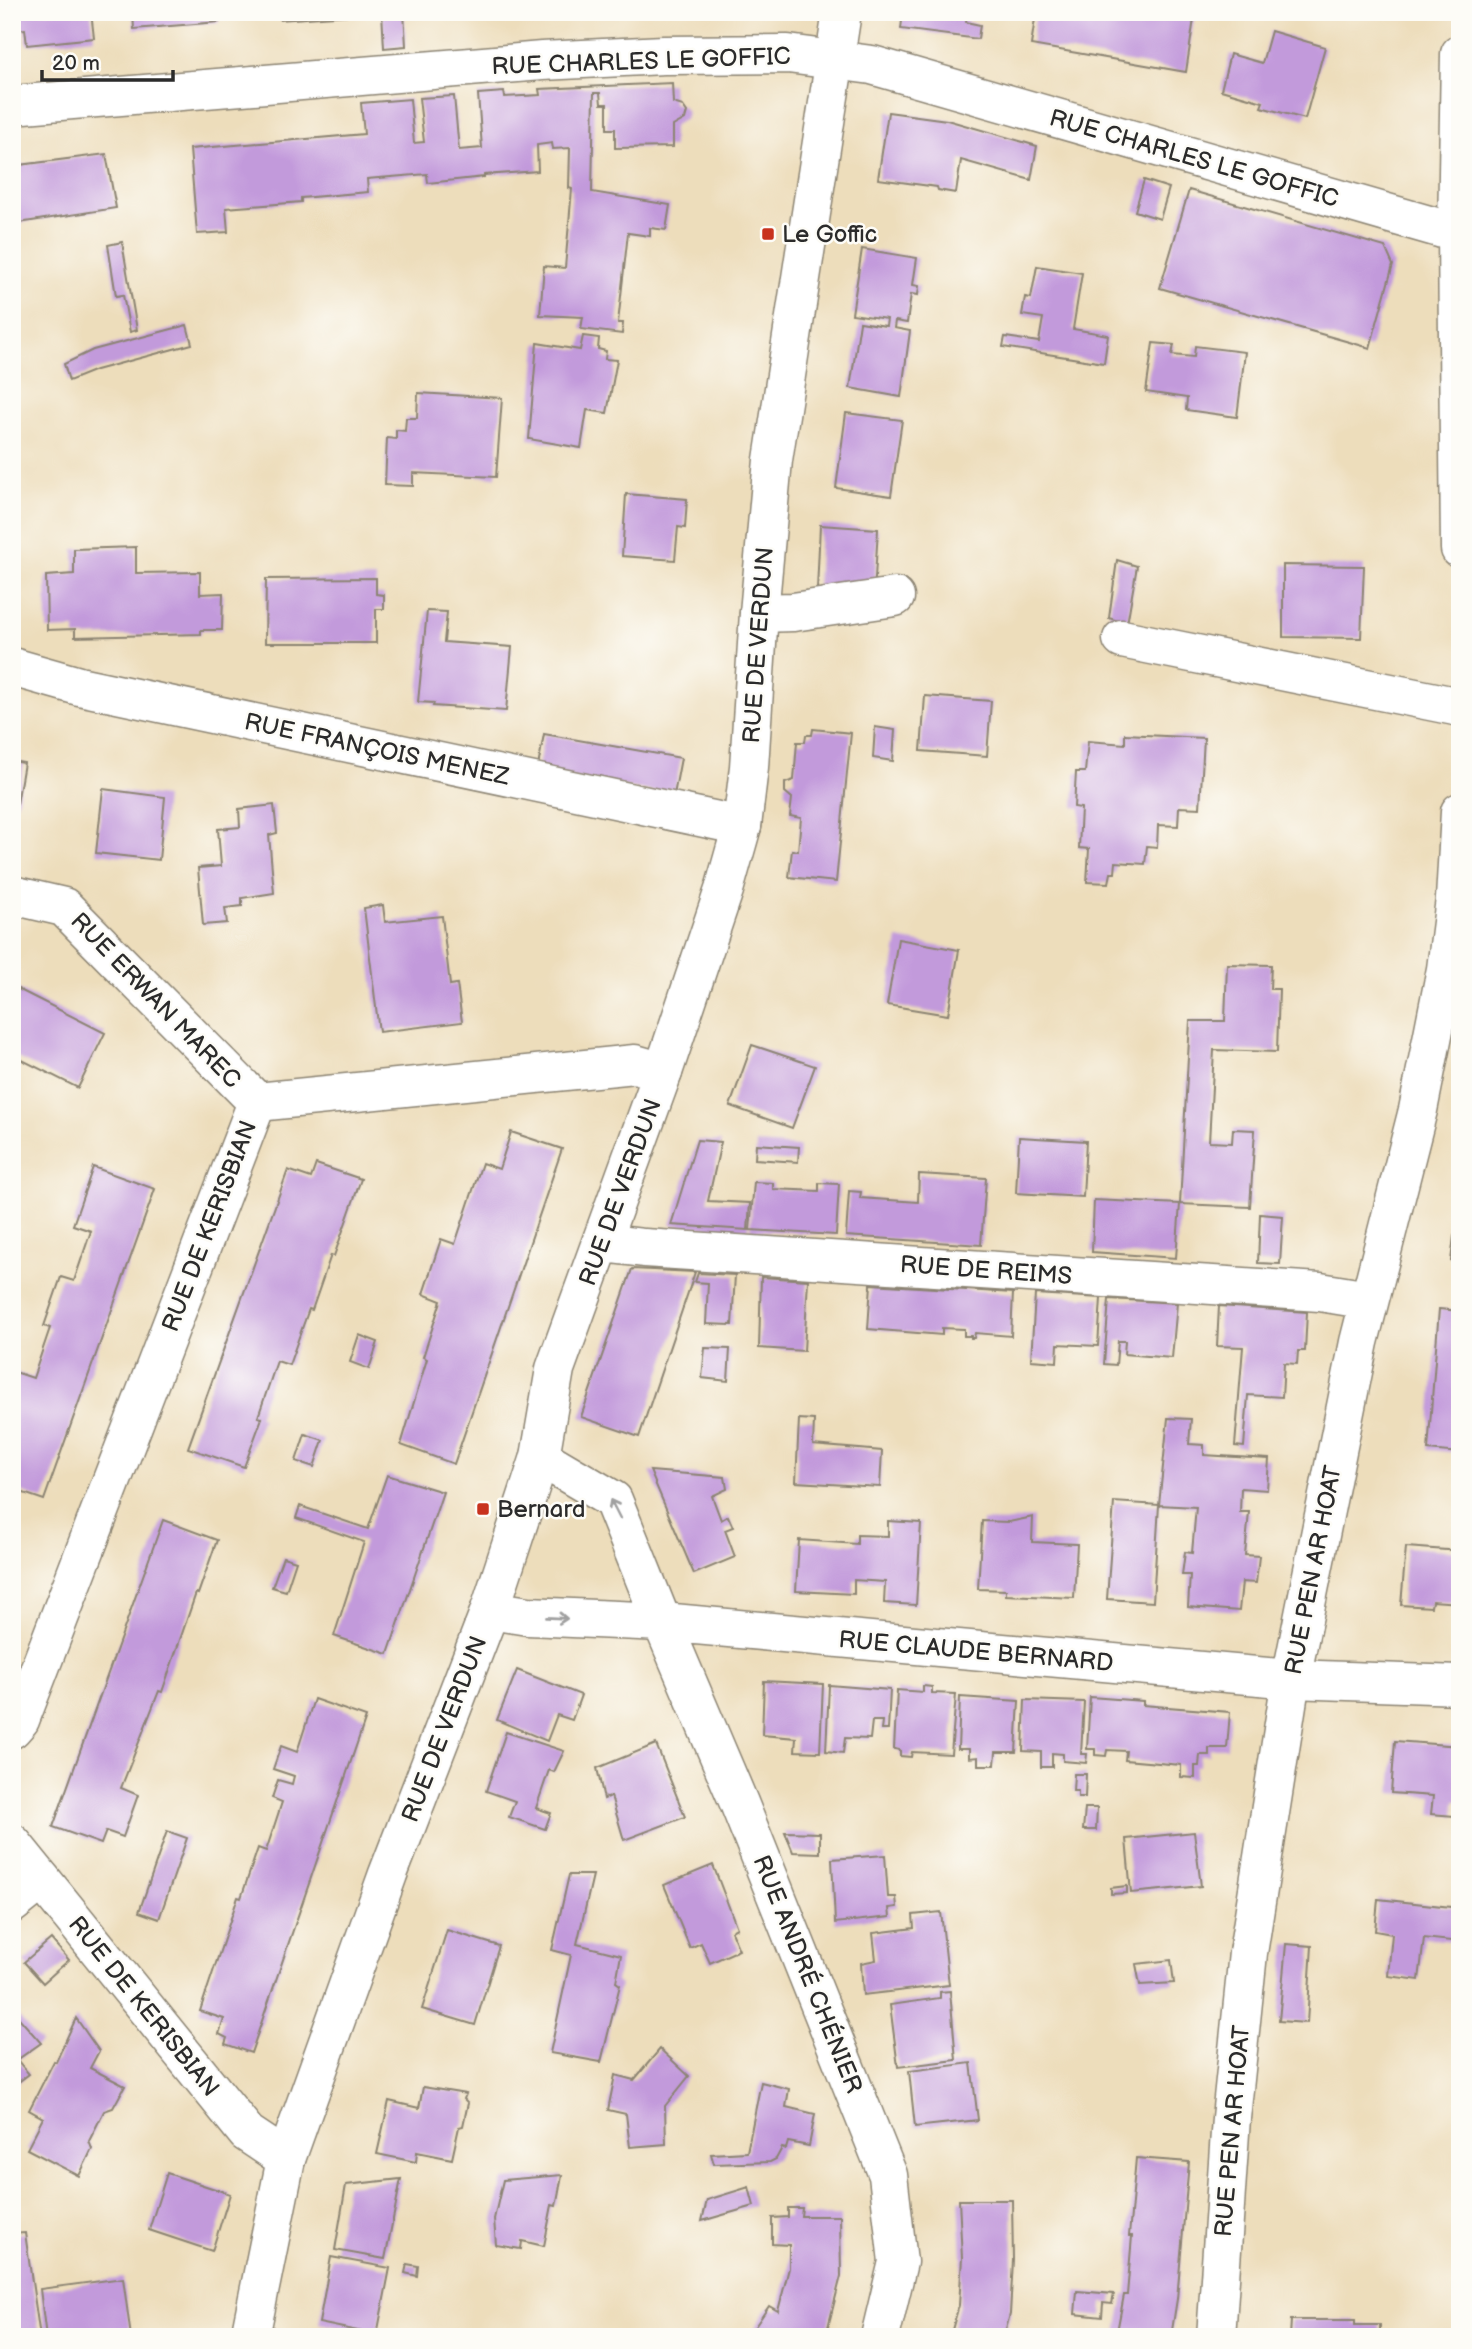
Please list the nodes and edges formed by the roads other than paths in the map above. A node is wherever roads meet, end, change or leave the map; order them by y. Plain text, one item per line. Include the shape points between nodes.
1 (842, 12) edge
2 (1460, 54) edge
3 (834, 59) junction
4 (12, 105) edge
5 (1458, 233) edge
6 (1460, 549) edge
7 (895, 597) dead end
8 (758, 613) junction
9 (1122, 639) dead end
10 (12, 667) edge
11 (1460, 707) edge
12 (1460, 812) edge
13 (742, 826) junction
14 (12, 895) edge
15 (663, 1072) junction
16 (257, 1102) junction
17 (602, 1242) junction
18 (1369, 1300) junction
19 (540, 1457) junction
20 (490, 1609) junction
21 (662, 1622) junction
22 (1291, 1679) junction
23 (1460, 1685) edge
24 (12, 1729) edge
25 (12, 1843) edge
26 (42, 1880) junction
27 (12, 1904) edge
28 (286, 2158) junction
29 (250, 2337) edge
30 (880, 2337) edge
31 (1216, 2337) edge

1 - 3 street, RUE DE VERDUN
2 - 5 street
3 - 4 street, RUE CHARLES LE GOFFIC via 788,54 542,61
3 - 5 street, RUE CHARLES LE GOFFIC via 872,65
3 - 8 street, RUE DE VERDUN via 773,460
5 - 6 street
7 - 8 street
8 - 13 street, RUE DE VERDUN
9 - 11 street
10 - 13 street, RUE FRANÇOIS MENEZ via 92,689
12 - 18 street, RUE PEN AR HOAT via 1446,969 1418,1110
13 - 15 street, RUE DE VERDUN
14 - 16 street, RUE ERWAN MAREC via 65,906
15 - 16 street, RUE DE KERISBIAN via 635,1064
15 - 17 street, RUE DE VERDUN
16 - 24 street, RUE DE KERISBIAN via 20,1720
17 - 18 street, RUE DE REIMS via 1320,1292
17 - 19 street, RUE DE VERDUN via 555,1369
18 - 22 street, RUE PEN AR HOAT
19 - 20 street, RUE DE VERDUN
21 -> 19 street, RUE ANDRÉ CHÉNIER via 613,1500
20 -> 21 street, RUE CLAUDE BERNARD via 528,1616
20 - 28 street, RUE DE VERDUN
21 - 22 street, RUE CLAUDE BERNARD
21 - 30 street, RUE ANDRÉ CHÉNIER via 888,2175 898,2262
22 - 23 street, RUE CLAUDE BERNARD
22 - 31 street, RUE PEN AR HOAT via 1247,1967
25 - 26 street, RUE DE KERISBIAN
26 - 27 street
26 - 28 street, RUE DE KERISBIAN via 247,2133
28 - 29 street, RUE DE VERDUN

